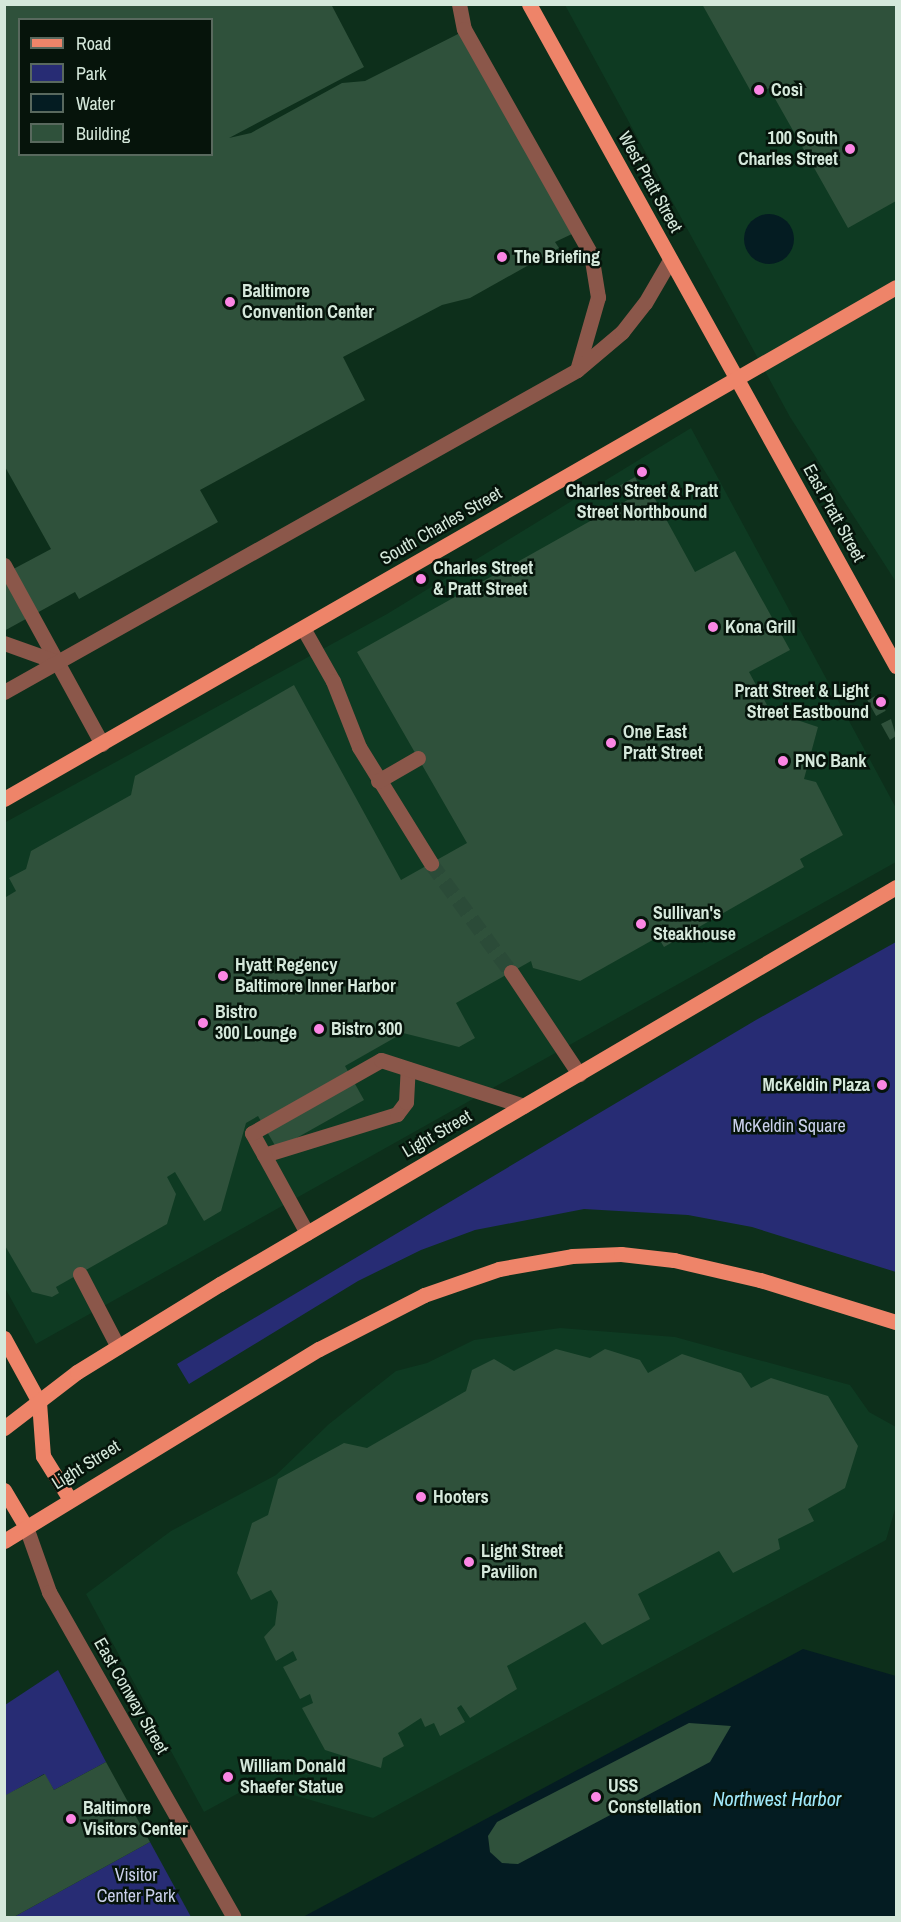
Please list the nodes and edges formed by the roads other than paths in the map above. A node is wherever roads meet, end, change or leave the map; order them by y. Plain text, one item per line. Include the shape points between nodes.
1 (459, 4) edge
2 (529, 4) edge
3 (670, 260) junction
4 (897, 287) edge
5 (577, 370) junction
6 (736, 379) junction
7 (4, 565) edge
8 (303, 628) junction
9 (4, 643) edge
10 (57, 662) junction
11 (897, 666) edge
12 (4, 692) edge
13 (102, 744) junction
14 (418, 758) dead end
15 (378, 781) junction
16 (4, 800) edge
17 (431, 863) tunnel mouth
18 (897, 887) edge
19 (511, 972) tunnel mouth
20 (408, 1069) junction
21 (579, 1074) junction
22 (524, 1106) junction
23 (264, 1155) junction
24 (307, 1233) junction
25 (80, 1274) dead end
26 (897, 1322) edge
27 (4, 1338) edge
28 (118, 1347) junction
29 (39, 1402) junction
30 (4, 1428) edge
31 (4, 1490) edge
32 (69, 1498) junction
33 (26, 1527) junction
34 (4, 1541) edge
35 (233, 1916) edge

1 - 5 street via 464,29 591,254 598,297
2 - 3 main road, West Pratt Street
3 - 5 street via 645,303 622,332
3 - 6 main road, West Pratt Street
4 - 6 main road, South Charles Street
5 - 10 street
6 - 8 main road, South Charles Street
6 - 11 main road, East Pratt Street
7 - 10 street
8 - 13 main road, South Charles Street
8 - 15 street via 333,681 359,747
9 - 10 street
10 - 12 street
10 - 13 street
13 - 16 main road, South Charles Street
14 - 15 street
15 - 17 street
18 - 21 main road, Light Street
19 - 21 street
20 - 22 street
20 - 23 street via 406,1102 398,1114
20 - 23 street via 381,1060 252,1133
21 - 22 main road, Light Street
22 - 24 main road, Light Street
23 - 24 street
24 - 28 main road, Light Street
25 - 28 street
26 - 32 main road, Light Street via 760,1280 674,1260 621,1254 535,1261 454,1283 376,1318 262,1380
27 - 29 main road
28 - 29 main road, Light Street
29 - 30 main road, Light Street
29 - 32 main road via 43,1456
31 - 33 main road, East Conway Street
32 - 33 main road, Light Street
33 - 34 main road, Light Street
33 - 35 street, East Conway Street via 49,1592

